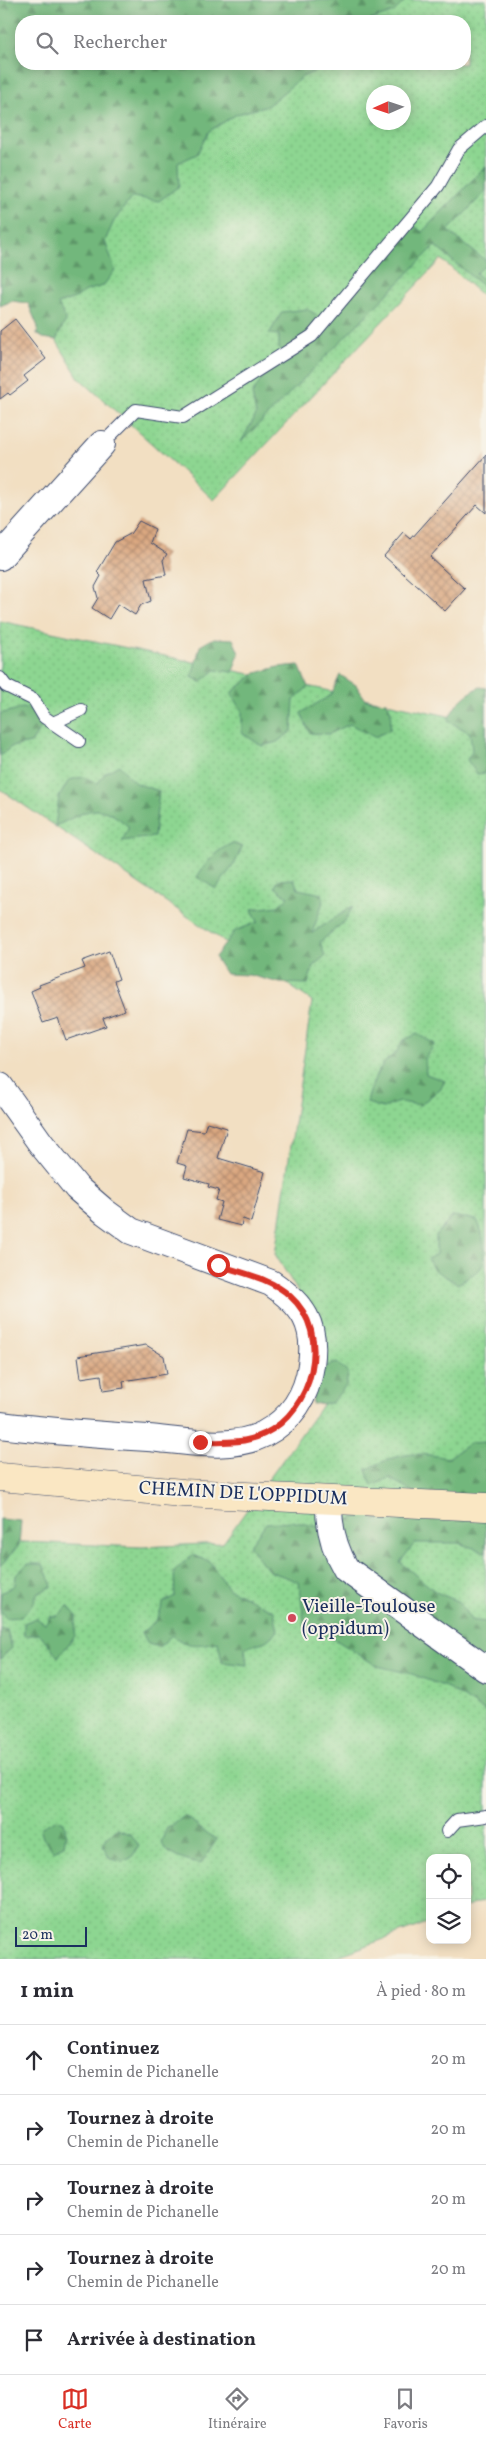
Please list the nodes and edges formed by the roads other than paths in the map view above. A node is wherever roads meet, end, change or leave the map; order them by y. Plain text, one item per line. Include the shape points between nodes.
1 (486, 126) edge
2 (102, 444) joint
3 (0, 557) edge
4 (0, 678) edge
5 (80, 710) dead end
6 (53, 723) junction
7 (79, 741) dead end
8 (0, 1086) edge
9 (0, 1425) edge
10 (0, 1477) edge
11 (329, 1500) junction
12 (486, 1507) edge
13 (486, 1669) edge
14 (486, 1816) edge
15 (447, 1831) dead end

1 - 2 lane via 459,149 438,186 312,336 183,417 136,410
2 - 3 street
4 - 6 lane via 6,686 34,700 44,717
5 - 6 lane
6 - 7 lane
8 - 9 street via 77,1188 131,1231 271,1283 290,1296 304,1311 312,1330 313,1354 309,1383 297,1407 264,1434 235,1442 85,1434
10 - 11 street, CHEMIN DE L'OPPIDUM via 183,1493
11 - 12 street, CHEMIN DE L'OPPIDUM
11 - 13 street via 331,1533 337,1554 346,1569
14 - 15 lane via 457,1820

